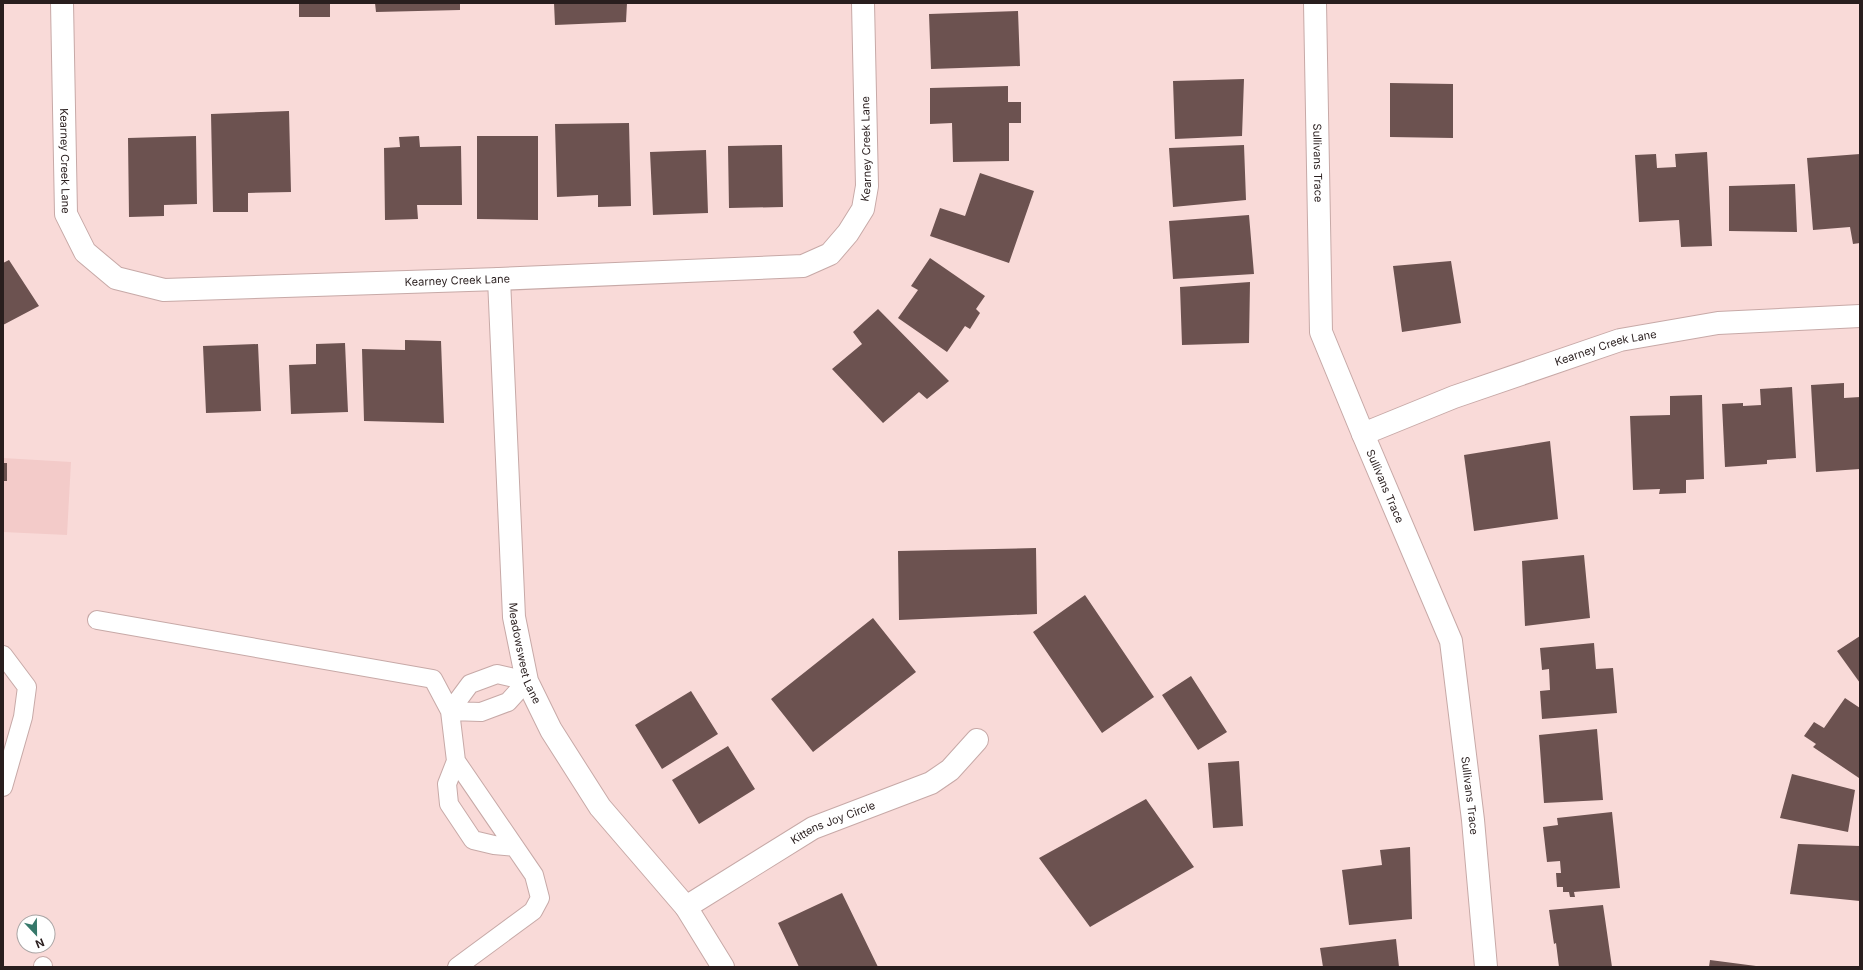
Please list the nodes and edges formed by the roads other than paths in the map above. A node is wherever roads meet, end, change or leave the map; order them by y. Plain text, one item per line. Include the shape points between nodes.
1 (62, 3) edge
2 (863, 3) edge
3 (1315, 3) edge
4 (499, 279) junction
5 (1860, 316) edge
6 (1363, 434) junction
7 (97, 620) dead end
8 (3, 655) edge
9 (527, 681) junction
10 (450, 711) junction
11 (977, 740) dead end
12 (456, 761) junction
13 (3, 787) edge
14 (515, 847) junction
15 (686, 907) junction
16 (457, 967) edge
17 (723, 967) edge
18 (1486, 967) edge

1 - 4 street, Kearney Creek Lane via 66,214 85,252 116,278 164,290
2 - 4 street, Kearney Creek Lane via 867,186 863,209 848,233 830,254 803,266
3 - 6 street, Sullivans Trace via 1321,332
4 - 9 street, Meadowsweet Lane via 514,617
5 - 6 street, Kearney Creek Lane via 1718,323 1620,340 1454,397
6 - 18 street, Sullivans Trace via 1451,641 1473,820
7 - 10 lane via 433,679
8 - 13 lane via 27,687 23,717
9 - 10 lane via 508,702 481,712
9 - 10 lane via 497,674 470,684
9 - 15 street, Meadowsweet Lane via 551,730 600,807
10 - 12 lane
11 - 15 street, Kittens Joy Circle via 950,770 931,783 814,828
12 - 14 lane
12 - 14 lane via 447,784 449,804 473,840 494,846
14 - 16 lane via 534,876 540,898 533,911
15 - 17 street, Meadowsweet Lane

